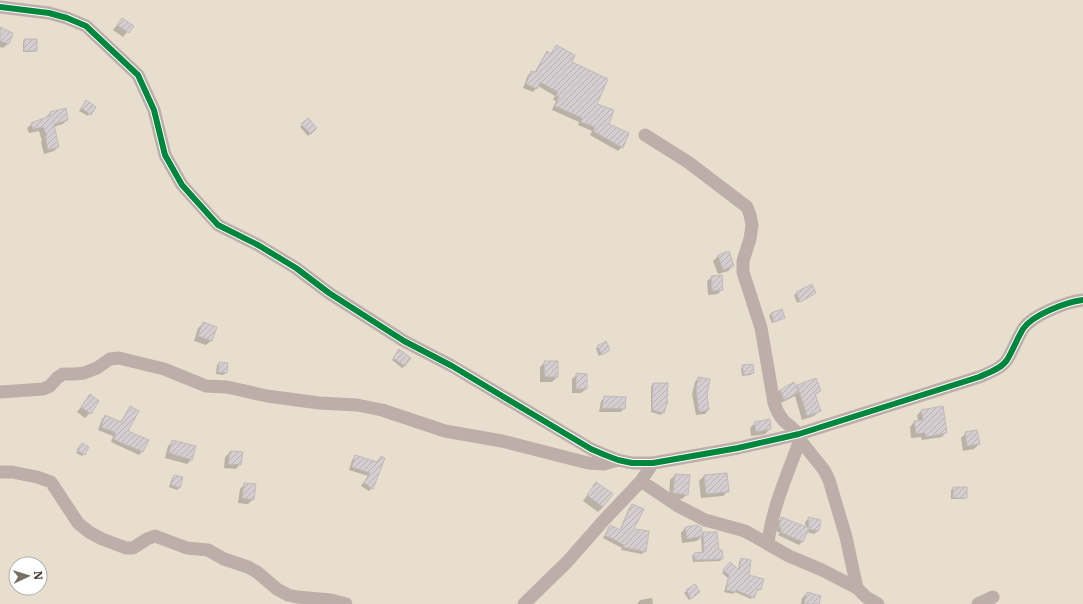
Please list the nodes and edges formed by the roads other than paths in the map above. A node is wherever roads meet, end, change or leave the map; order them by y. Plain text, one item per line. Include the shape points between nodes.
1 (0, 7) edge
2 (645, 135) dead end
3 (1083, 300) edge
4 (0, 392) edge
5 (799, 437) junction
6 (618, 460) junction
7 (653, 463) junction
8 (0, 472) edge
9 (641, 481) junction
10 (768, 543) junction
11 (857, 588) junction
12 (993, 597) dead end
13 (346, 604) edge
14 (524, 604) edge
15 (878, 604) edge
16 (978, 604) edge

1 - 6 street via 49,13 86,26 138,75 154,110 165,155 182,185 218,225 296,268 329,293 404,341 452,366 591,449
2 - 5 street via 688,162 747,207 752,225 743,261 744,278 761,328 777,412
3 - 5 street via 1048,311 1030,321 1023,329 1007,361 994,371
4 - 6 street via 43,389 63,374 84,373 110,359 119,358 164,369 206,386 389,412 446,431 502,441 588,463 604,464
5 - 7 street
5 - 10 street via 774,513
5 - 11 street via 829,480 846,536
6 - 7 street
7 - 9 street
8 - 13 street via 12,472 51,482 78,523 102,539 133,548 155,536 187,548 208,550 224,559 248,566 276,589 288,594
9 - 10 street via 678,506 705,520 745,531
9 - 14 street via 568,562
10 - 11 street via 789,556
11 - 15 street
12 - 16 street

